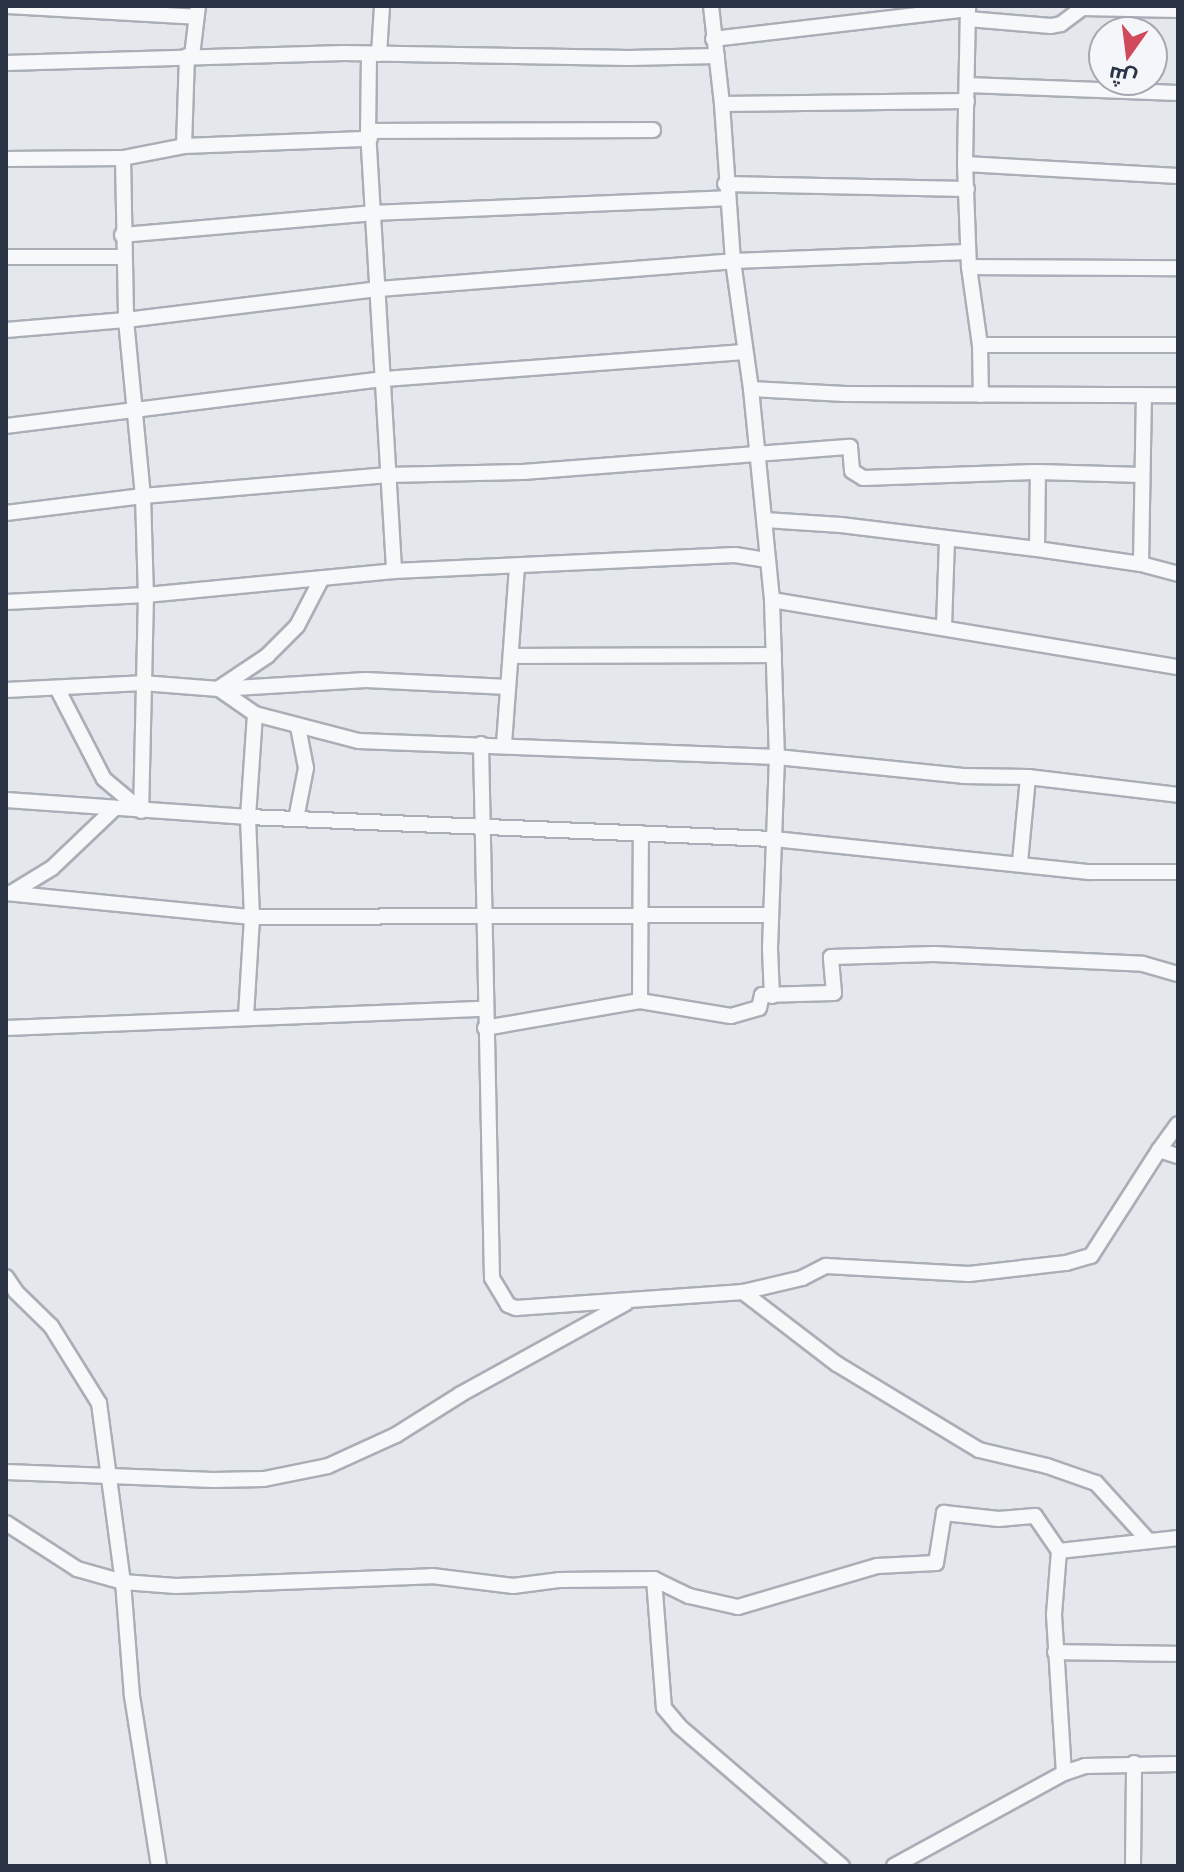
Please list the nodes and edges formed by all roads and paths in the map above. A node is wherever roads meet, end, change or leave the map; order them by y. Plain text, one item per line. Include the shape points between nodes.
1 (8, 6) edge
2 (382, 6) edge
3 (711, 6) edge
4 (1178, 10) edge
5 (197, 12) edge
6 (968, 12) edge
7 (713, 39) junction
8 (374, 54) junction
9 (189, 56) junction
10 (717, 56) junction
11 (6, 63) edge
12 (967, 85) junction
13 (1178, 93) edge
14 (967, 101) junction
15 (722, 104) junction
16 (653, 130) dead end
17 (369, 135) junction
18 (184, 146) junction
19 (123, 158) junction
20 (6, 159) edge
21 (965, 164) junction
22 (1178, 176) edge
23 (967, 189) junction
24 (726, 191) junction
25 (373, 213) junction
26 (122, 235) junction
27 (6, 257) edge
28 (124, 257) junction
29 (968, 259) junction
30 (733, 261) junction
31 (1178, 268) edge
32 (379, 289) junction
33 (126, 320) junction
34 (6, 330) edge
35 (980, 345) junction
36 (1178, 345) edge
37 (744, 352) junction
38 (385, 379) junction
39 (751, 389) junction
40 (981, 395) junction
41 (1144, 395) junction
42 (1178, 395) edge
43 (135, 412) junction
44 (6, 426) edge
45 (758, 454) junction
46 (1038, 472) junction
47 (388, 475) junction
48 (1142, 475) junction
49 (143, 496) junction
50 (6, 513) edge
51 (765, 520) junction
52 (947, 540) junction
53 (1037, 549) junction
54 (768, 560) junction
55 (1141, 564) junction
56 (517, 568) junction
57 (394, 571) junction
58 (1178, 574) edge
59 (322, 578) junction
60 (146, 595) junction
61 (772, 600) junction
62 (6, 602) edge
63 (944, 626) junction
64 (774, 655) junction
65 (511, 656) junction
66 (1178, 667) edge
67 (142, 683) junction
68 (508, 687) junction
69 (219, 689) junction
70 (6, 690) edge
71 (58, 690) junction
72 (255, 714) junction
73 (298, 727) junction
74 (481, 744) junction
75 (504, 744) junction
76 (777, 757) junction
77 (1028, 777) junction
78 (1178, 795) edge
79 (6, 800) edge
80 (114, 809) junction
81 (141, 811) junction
82 (248, 817) junction
83 (296, 819) junction
84 (482, 827) junction
85 (641, 833) junction
86 (774, 839) junction
87 (1020, 862) junction
88 (1178, 872) edge
89 (8, 893) edge
90 (639, 915) junction
91 (771, 915) junction
92 (484, 916) junction
93 (252, 917) junction
94 (1178, 974) edge
95 (772, 996) junction
96 (640, 1001) junction
97 (484, 1009) junction
98 (246, 1016) junction
99 (6, 1028) edge
100 (485, 1028) junction
101 (1178, 1124) edge
102 (1159, 1150) junction
103 (1178, 1156) edge
104 (6, 1277) edge
105 (743, 1292) junction
106 (630, 1301) junction
107 (6, 1472) edge
108 (109, 1475) junction
109 (6, 1523) edge
110 (1178, 1538) edge
111 (1147, 1539) junction
112 (1059, 1551) junction
113 (654, 1579) junction
114 (123, 1582) junction
115 (1055, 1652) junction
116 (1178, 1654) edge
117 (1134, 1763) junction
118 (1178, 1764) edge
119 (1064, 1773) junction
120 (159, 1866) edge
121 (842, 1866) edge
122 (894, 1866) edge
123 (1133, 1866) edge

1 - 5 street
2 - 8 street
3 - 7 street
4 - 6 street via 1082,8 1051,26
5 - 9 street
6 - 7 street
6 - 12 street
7 - 10 street
8 - 9 street
8 - 10 street
8 - 17 street
9 - 11 street
9 - 18 street
10 - 15 street
12 - 13 street
12 - 14 street
14 - 15 street
14 - 21 street
15 - 24 street
16 - 17 street
17 - 18 street
17 - 25 street
18 - 19 street
19 - 20 street
19 - 26 street
21 - 22 street
21 - 23 street
23 - 24 street
23 - 29 street
24 - 25 street
24 - 30 street
25 - 26 street
25 - 32 street
26 - 28 street
27 - 28 street
28 - 33 street
29 - 30 street
29 - 31 street
29 - 35 street
30 - 32 street
30 - 37 street
32 - 33 street
32 - 38 street
33 - 34 street
33 - 43 street
35 - 36 street
35 - 40 street
37 - 38 street
37 - 39 street
38 - 43 street
38 - 47 street
39 - 40 street
39 - 45 street
40 - 41 street
41 - 42 street
41 - 48 street
43 - 44 street
43 - 49 street
45 - 46 street via 850,447 852,471 863,478
45 - 47 street via 523,472
45 - 51 street
46 - 48 street
46 - 53 street
47 - 49 street
47 - 57 street
48 - 55 street
49 - 50 street
49 - 60 street
51 - 52 street
51 - 54 street
52 - 53 street
52 - 63 street
53 - 55 street
54 - 56 street via 735,555
54 - 61 street
55 - 58 street
56 - 57 street
56 - 65 street
57 - 59 street
59 - 60 street
59 - 69 street via 297,626 267,656
60 - 62 street
60 - 67 street
61 - 63 street
61 - 64 street
63 - 66 street
64 - 65 street
64 - 76 street
65 - 68 street
67 - 69 street
67 - 71 street
67 - 81 street
68 - 69 street via 366,680
68 - 75 street
69 - 72 street
70 - 71 street
71 - 81 street via 104,779
72 - 73 street
72 - 82 street
73 - 74 street via 359,741
73 - 83 street via 306,768
74 - 75 street
74 - 84 street
75 - 76 street
76 - 77 street via 963,776
76 - 86 street
77 - 78 street
77 - 87 street
79 - 80 street
80 - 81 street
80 - 89 street via 52,868
81 - 82 street
82 - 83 street
82 - 93 street
83 - 84 street
84 - 85 street
84 - 92 street
85 - 86 street
85 - 90 street
86 - 87 street
86 - 91 street
87 - 88 street via 1089,872
89 - 93 street
90 - 91 street
90 - 92 street
90 - 96 street
91 - 95 street
92 - 93 street
92 - 97 street
93 - 98 street
94 - 95 street via 1143,964 934,954 831,957 834,993
95 - 96 street via 762,995 759,1008 731,1016
96 - 100 street
97 - 98 street
97 - 100 street
98 - 99 street
100 - 106 street via 496,1290 516,1308
101 - 102 street
102 - 103 street
102 - 105 street via 1091,1256 969,1274 826,1266 802,1278
104 - 108 street via 51,1326 99,1403
105 - 106 street
105 - 111 street via 837,1364 979,1450 1096,1483
106 - 108 street via 396,1435 328,1466 264,1479
107 - 108 street
108 - 114 street
109 - 114 street via 77,1569
110 - 111 street
111 - 112 street
112 - 113 street via 1035,1516 999,1519 944,1513 936,1563 877,1566 738,1607 689,1596
112 - 115 street
113 - 114 street via 513,1586 432,1576 176,1586
113 - 121 street via 664,1708
114 - 120 street via 132,1696
115 - 116 street
115 - 119 street
117 - 118 street
117 - 119 street
117 - 123 street
119 - 122 street

